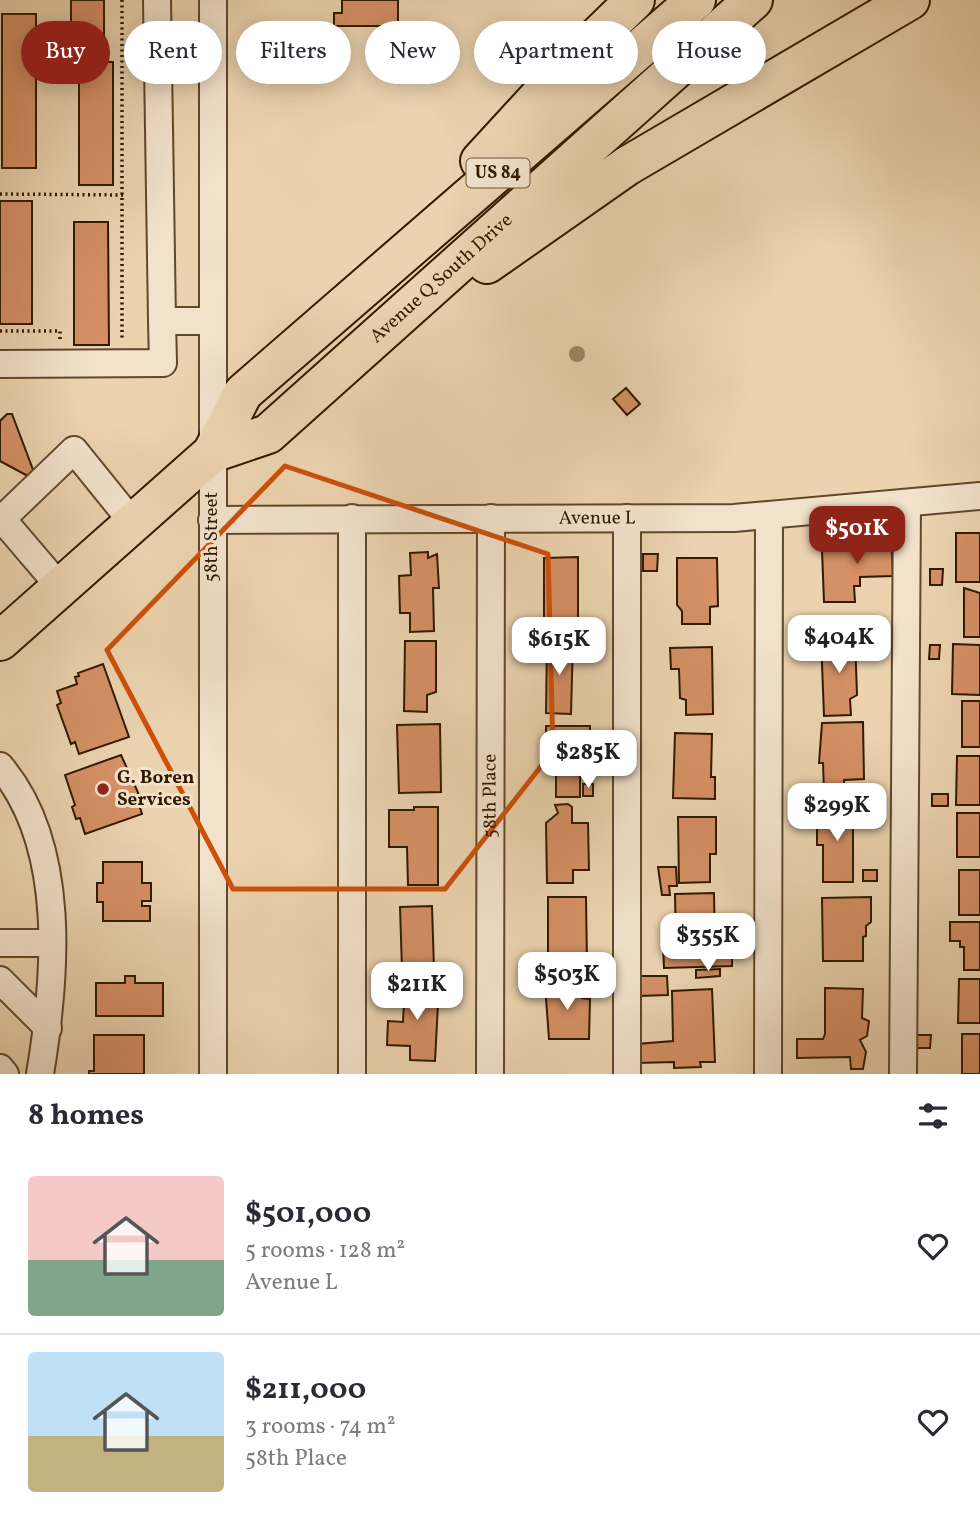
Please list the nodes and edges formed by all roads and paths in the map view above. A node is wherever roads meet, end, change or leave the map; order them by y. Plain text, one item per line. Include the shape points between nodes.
1 (122, 0) edge
2 (157, 0) edge
3 (213, 0) edge
4 (635, 0) edge
5 (696, 0) edge
6 (753, 0) edge
7 (910, 0) edge
8 (157, 21) edge
9 (213, 21) edge
10 (158, 84) edge
11 (213, 84) edge
12 (0, 194) edge
13 (123, 195) junction
14 (162, 321) junction
15 (212, 321) junction
16 (389, 329) junction
17 (0, 331) edge
18 (298, 343) junction
19 (122, 349) dead end
20 (61, 350) dead end
21 (0, 364) edge
22 (212, 453) junction
23 (980, 496) edge
24 (907, 503) junction
25 (769, 516) junction
26 (352, 518) junction
27 (491, 518) junction
28 (627, 518) junction
29 (212, 520) junction
30 (133, 523) junction
31 (60, 587) junction
32 (0, 640) edge
33 (0, 766) edge
34 (0, 943) edge
35 (50, 943) junction
36 (0, 980) edge
37 (48, 1028) junction
38 (0, 1068) edge
39 (5, 1074) edge
40 (40, 1074) edge
41 (213, 1074) edge
42 (352, 1074) edge
43 (490, 1074) edge
44 (627, 1074) edge
45 (768, 1074) edge
46 (903, 1074) edge

1 - 13 path
2 - 8 street
3 - 9 street, 58th Street
4 - 18 highway via 569,64 450,194
5 - 18 highway, Avenue Q South Drive / US 84
6 - 16 highway, Avenue Q South Drive / US 84
7 - 16 highway via 627,166
10 - 14 street
11 - 15 street, 58th Street
12 - 13 path
13 - 19 path
14 - 15 street
14 - 21 street via 163,363
15 - 22 street, 58th Street
16 - 22 highway, Avenue Q South Drive / US 84 via 268,434
17 - 20 path via 61,331
18 - 22 highway, Avenue Q South Drive / US 84 via 243,393
22 - 29 street, 58th Street
22 - 30 highway, Avenue Q South Drive / US 84
23 - 24 street, Avenue L
24 - 25 street, Avenue L
24 - 46 street
25 - 28 street, Avenue L
25 - 45 street
26 - 27 street, Avenue L
26 - 29 street, Avenue L
26 - 42 street
27 - 28 street, Avenue L
27 - 43 street, 58th Place
28 - 44 street
29 - 41 street, 58th Street
30 - 31 highway, Avenue Q South Drive / US 84
30 - 31 street via 74,450 2,519
31 - 32 highway, Avenue Q South Drive / US 84
33 - 35 street via 38,837 51,902
34 - 35 street
35 - 37 street
36 - 37 street
37 - 40 street
38 - 39 street

